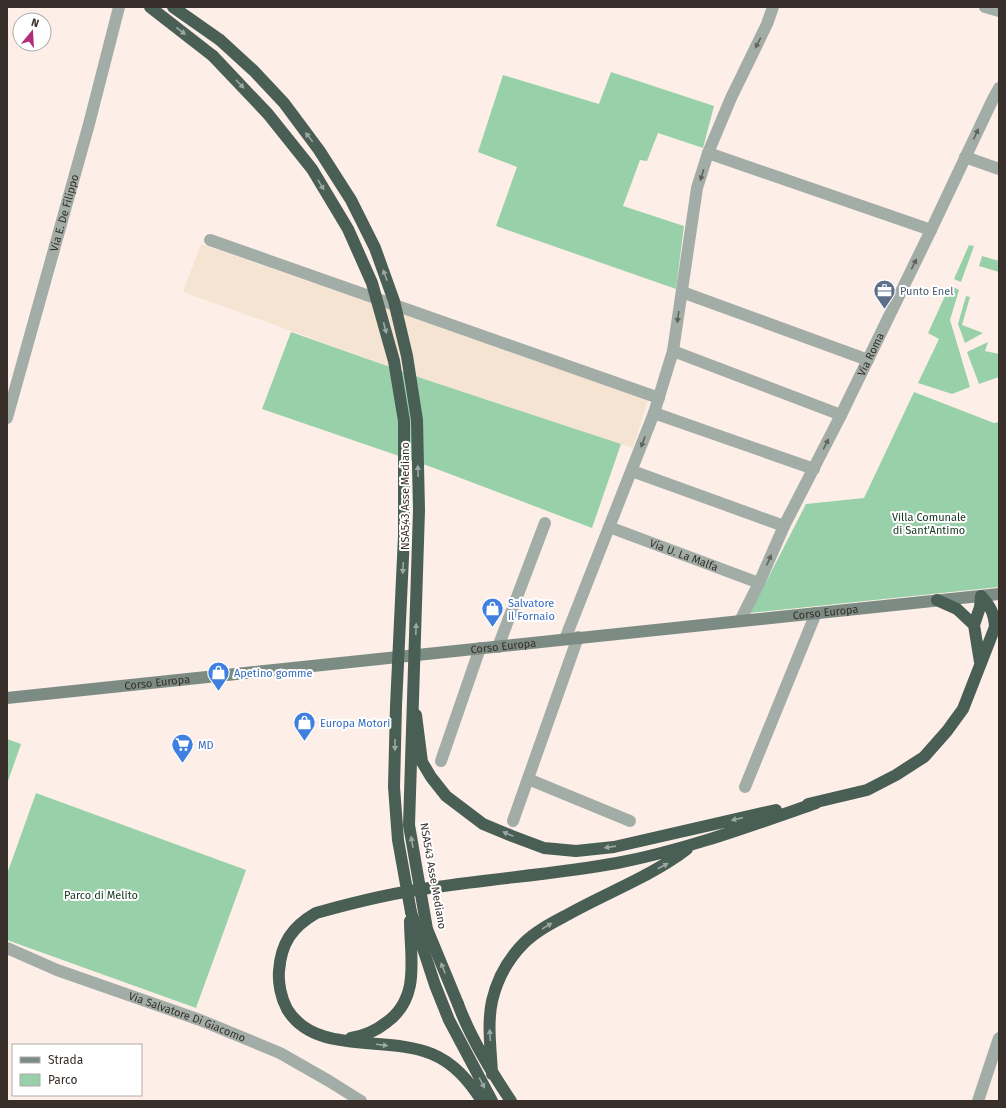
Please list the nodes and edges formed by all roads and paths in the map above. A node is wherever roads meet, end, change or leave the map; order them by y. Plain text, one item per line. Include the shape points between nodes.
1 (119, 7) edge
2 (150, 7) edge
3 (173, 7) edge
4 (773, 7) edge
5 (985, 7) edge
6 (999, 11) edge
7 (999, 88) edge
8 (995, 102) edge
9 (708, 153) junction
10 (965, 157) junction
11 (999, 169) edge
12 (931, 230) junction
13 (210, 240) dead end
14 (682, 292) junction
15 (673, 351) junction
16 (868, 360) junction
17 (659, 398) junction
18 (654, 413) junction
19 (841, 415) junction
20 (7, 418) edge
21 (814, 469) junction
22 (632, 471) junction
23 (545, 523) dead end
24 (784, 526) junction
25 (609, 527) junction
26 (759, 583) junction
27 (999, 594) edge
28 (981, 596) junction
29 (937, 600) junction
30 (816, 613) junction
31 (740, 621) junction
32 (997, 624) edge
33 (974, 625) junction
34 (578, 637) junction
35 (565, 639) junction
36 (498, 646) junction
37 (480, 648) junction
38 (980, 663) junction
39 (414, 696) junction
40 (7, 698) edge
41 (440, 761) dead end
42 (528, 779) junction
43 (745, 787) dead end
44 (816, 803) junction
45 (513, 821) dead end
46 (630, 821) dead end
47 (694, 844) junction
48 (410, 912) junction
49 (7, 948) edge
50 (330, 1038) junction
51 (999, 1038) edge
52 (492, 1074) junction
53 (361, 1101) edge
54 (482, 1101) edge
55 (492, 1101) edge
56 (511, 1101) edge
57 (978, 1101) edge

1 - 20 street, Via E. De Filippo
2 -> 48 highway, NSA543 Asse Mediano, bridge via 213,56 268,114 307,163 348,230 372,283 394,361 404,421 404,513 394,787 398,840
39 -> 3 highway, NSA543 Asse Mediano, bridge via 420,510 417,420 407,356 394,300 375,248 351,200 319,150 279,98 254,71 220,40
4 -> 9 street
5 - 6 street
7 - 8 street, Via Roma
10 -> 8 street, Via Roma
9 - 12 street
9 -> 14 street via 698,188
10 - 11 street
10 - 12 street, Via Roma
16 -> 12 street, Via Roma
13 - 17 street
14 -> 15 street
14 - 16 street
15 - 17 street
15 - 19 street
16 - 19 street, Via Roma
17 - 18 street
18 - 21 street
18 -> 22 street
21 -> 19 street, Via Roma
21 - 24 street, Via Roma
22 - 24 street
22 - 25 street
23 - 36 street
26 -> 24 street, Via Roma
25 - 26 street, Via U. La Malfa
25 - 35 street
26 - 31 street, Via Roma
27 - 28 main road, Corso Europa
28 - 29 main road, Corso Europa
28 - 32 highway via 990,606
28 - 33 highway
29 - 30 main road, Corso Europa
29 - 33 highway via 957,609
30 - 31 main road, Corso Europa
30 - 43 street
31 - 34 main road, Corso Europa
32 - 38 highway
33 - 38 highway
34 - 35 main road, Corso Europa
34 - 42 street
35 - 36 main road, Corso Europa
36 - 37 main road, Corso Europa
37 - 40 main road, Corso Europa
37 - 41 street
38 - 44 highway via 963,709 924,756 867,790
44 -> 39 highway, bridge via 614,847 576,851 544,848 483,824 446,796 422,762
52 -> 39 highway, NSA543 Asse Mediano, bridge via 472,1037 428,929 409,825
42 - 45 street
42 - 46 street
44 - 47 highway
47 - 50 highway via 615,863 437,886 316,912 295,928 287,938 279,962 278,976 284,1004 291,1015 311,1032
52 -> 47 highway via 492,1001 500,976 524,943 547,926 666,864
48 - 50 highway via 412,976 403,1006 382,1026 363,1036
48 -> 55 highway, NSA543 Asse Mediano via 445,1011
49 - 53 street, Via Salvatore Di Giacomo via 57,970 200,1020 280,1053
50 -> 54 highway via 407,1048 431,1054 453,1066
51 - 57 street
52 - 56 highway, NSA543 Asse Mediano

